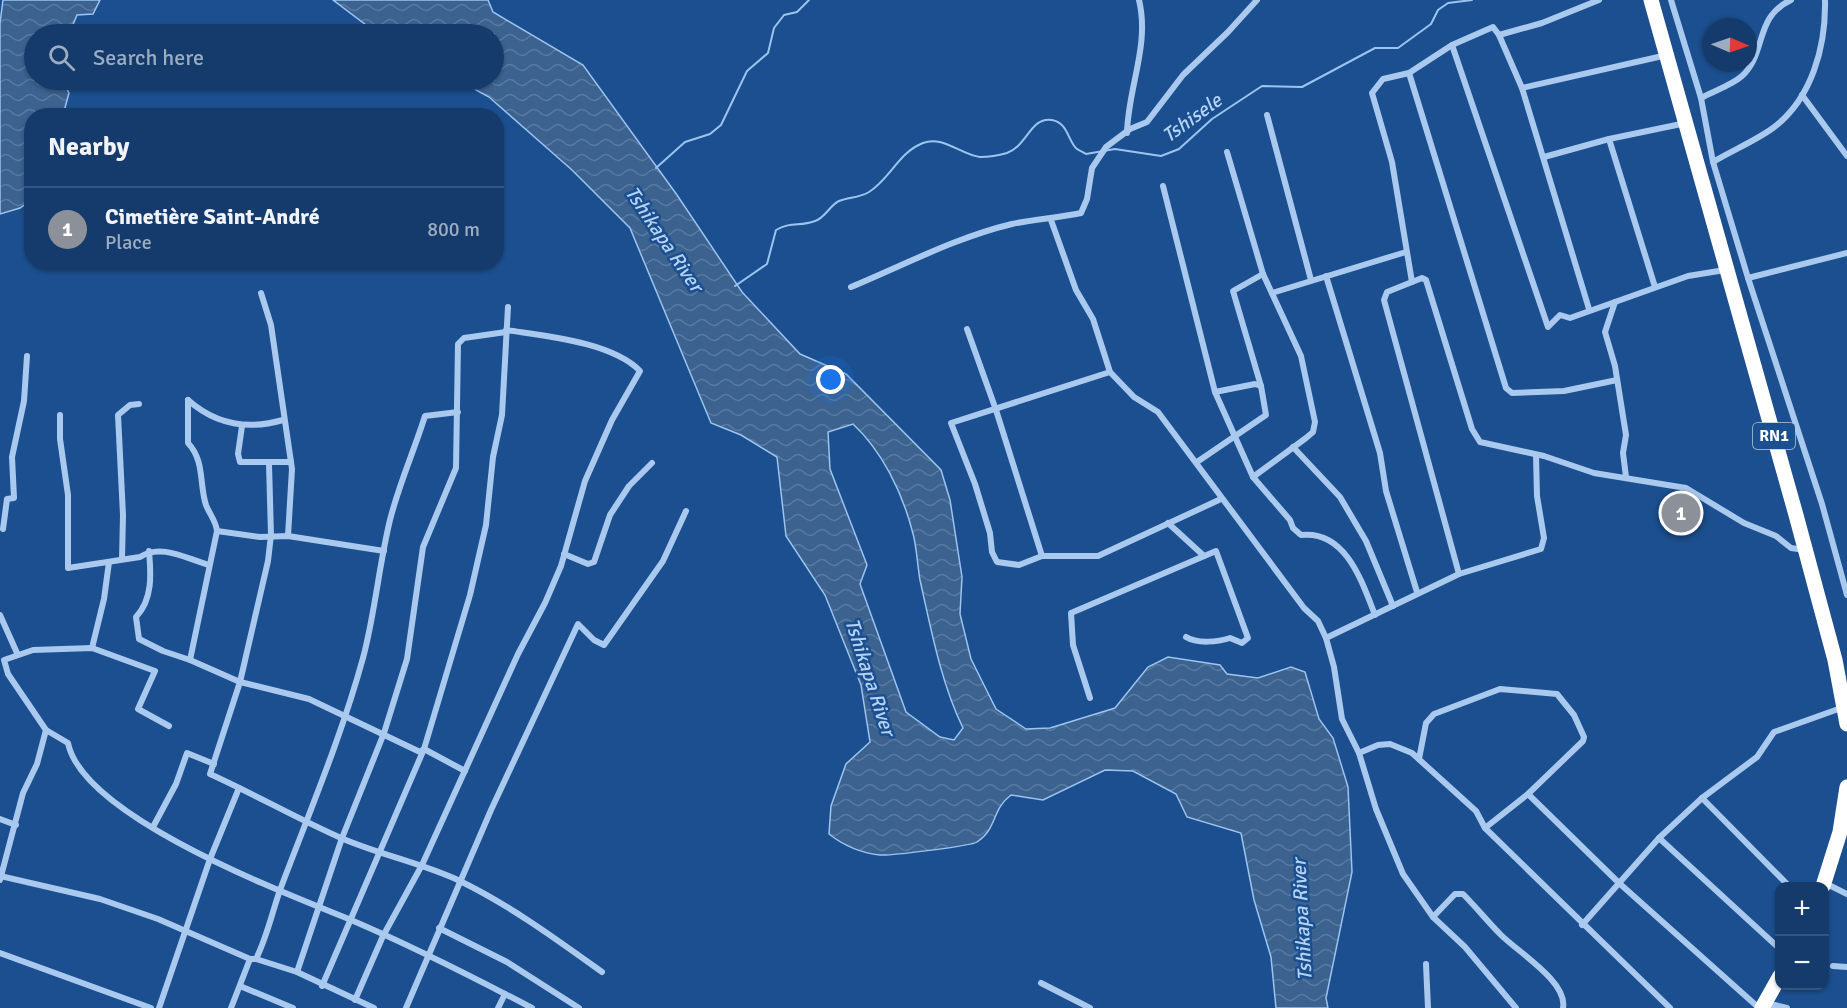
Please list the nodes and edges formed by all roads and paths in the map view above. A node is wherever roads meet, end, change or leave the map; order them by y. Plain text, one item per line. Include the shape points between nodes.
1 (1139, 0) edge
2 (1257, 0) edge
3 (1599, 0) edge
4 (1651, 0) edge
5 (1671, 0) edge
6 (1791, 0) edge
7 (1826, 0) edge
8 (1775, 3) edge
9 (1499, 35) junction
10 (1452, 45) junction
11 (1667, 54) junction
12 (1409, 73) junction
13 (1522, 88) junction
14 (1802, 95) junction
15 (1701, 99) junction
16 (1267, 115) dead end
17 (1687, 123) junction
18 (1127, 133) junction
19 (1609, 140) junction
20 (1227, 152) dead end
21 (1847, 156) edge
22 (1544, 157) junction
23 (1713, 162) junction
24 (1163, 186) dead end
25 (1051, 220) junction
26 (1406, 252) junction
27 (1847, 253) edge
28 (1729, 270) junction
29 (1263, 274) junction
30 (1326, 276) junction
31 (1748, 278) junction
32 (1311, 280) junction
33 (1412, 282) junction
34 (851, 287) dead end
35 (1655, 287) junction
36 (261, 293) dead end
37 (1272, 293) junction
38 (1615, 302) junction
39 (508, 307) dead end
40 (1589, 309) junction
41 (967, 329) dead end
42 (506, 331) junction
43 (27, 356) dead end
44 (1110, 372) junction
45 (1617, 380) junction
46 (1261, 386) junction
47 (1215, 392) junction
48 (139, 404) dead end
49 (996, 410) junction
50 (458, 412) junction
51 (60, 416) dead end
52 (283, 420) junction
53 (242, 426) junction
54 (1233, 437) junction
55 (1293, 447) junction
56 (1536, 455) junction
57 (291, 462) junction
58 (1197, 462) junction
59 (652, 463) dead end
60 (269, 464) junction
61 (1253, 477) junction
62 (1626, 477) junction
63 (1221, 499) junction
64 (686, 510) dead end
65 (1168, 523) junction
66 (3, 529) dead end
67 (217, 531) junction
68 (271, 535) junction
69 (288, 536) junction
70 (384, 550) junction
71 (1805, 550) junction
72 (149, 551) junction
73 (564, 554) junction
74 (1042, 556) junction
75 (1204, 556) junction
76 (122, 559) junction
77 (109, 562) junction
78 (209, 565) junction
79 (1459, 574) junction
80 (1417, 592) junction
81 (1847, 595) edge
82 (1393, 606) junction
83 (0, 615) edge
84 (1375, 615) junction
85 (3, 634) edge
86 (1186, 637) dead end
87 (1326, 638) junction
88 (92, 648) junction
89 (16, 653) junction
90 (190, 660) junction
91 (240, 682) junction
92 (1090, 698) dead end
93 (1844, 707) junction
94 (345, 716) junction
95 (1847, 724) edge
96 (169, 726) dead end
97 (46, 730) junction
98 (384, 733) junction
99 (424, 749) junction
100 (1359, 753) junction
101 (1419, 759) junction
102 (214, 764) junction
103 (465, 771) junction
104 (1847, 787) edge
105 (239, 788) junction
106 (1528, 794) junction
107 (1702, 798) junction
108 (0, 819) edge
109 (308, 823) junction
110 (16, 825) junction
111 (153, 827) junction
112 (1485, 828) junction
113 (342, 838) junction
114 (1659, 838) junction
115 (381, 853) junction
116 (210, 859) junction
117 (422, 865) junction
118 (0, 877) edge
119 (460, 881) junction
120 (1785, 882) edge
121 (1825, 882) edge
122 (1619, 883) junction
123 (1829, 886) edge
124 (280, 892) junction
125 (1847, 894) edge
126 (318, 908) junction
127 (1433, 917) junction
128 (352, 921) junction
129 (1582, 925) junction
130 (439, 928) junction
131 (186, 932) junction
132 (383, 936) junction
133 (1775, 945) edge
134 (0, 952) edge
135 (428, 956) junction
136 (253, 959) junction
137 (1426, 964) dead end
138 (1833, 966) dead end
139 (1847, 967) edge
140 (297, 972) junction
141 (602, 972) dead end
142 (1041, 983) dead end
143 (1775, 984) edge
144 (240, 986) junction
145 (322, 986) junction
146 (505, 994) junction
147 (355, 1000) junction
148 (151, 1008) edge
149 (159, 1008) edge
150 (231, 1008) edge
151 (293, 1008) edge
152 (374, 1008) edge
153 (406, 1008) edge
154 (498, 1008) edge
155 (531, 1008) edge
156 (579, 1008) edge
157 (1090, 1008) edge
158 (1428, 1008) edge
159 (1516, 1008) edge
160 (1563, 1008) edge
161 (1670, 1008) edge
162 (1763, 1008) edge
163 (1787, 1008) edge

1 - 18 street via 1140,57 1128,102
2 - 18 street via 1182,75 1147,122
3 - 9 street
4 - 11 highway, RN1
5 - 15 street
6 - 8 street
7 - 14 street via 1813,75
8 - 15 street via 1742,77
9 - 10 street via 1489,27
9 - 13 street
10 - 12 street
10 - 40 street via 1548,327 1560,315 1570,318
11 - 13 street
11 - 17 highway, RN1
12 - 26 street via 1383,79 1372,93 1392,162
12 - 45 street via 1506,388 1512,393 1564,391
13 - 22 street
14 - 21 street
14 - 23 street via 1774,127
15 - 23 street
16 - 32 street
17 - 19 street
17 - 28 highway, RN1
18 - 25 street via 1100,156 1089,177 1083,210
19 - 22 street
19 - 35 street
20 - 29 street
22 - 40 street
23 - 31 street
24 - 47 street
25 - 34 street via 1014,223 983,232
25 - 44 street via 1076,290 1093,319
26 - 30 street
26 - 33 street
27 - 31 street
28 - 35 street via 1694,274
28 - 71 highway, RN1
29 - 37 street
29 - 46 street via 1233,291
30 - 32 street
30 - 80 street
31 - 81 street via 1822,504
32 - 37 street
33 - 56 street via 1426,280 1475,437 1480,442
33 - 79 street via 1387,292 1384,300
35 - 38 street
36 - 52 street via 271,325
37 - 55 street via 1301,356 1315,422 1312,432
38 - 40 street
38 - 45 street via 1605,332
39 - 42 street
41 - 49 street
42 - 50 street via 459,341
42 - 73 street via 595,348 622,357 640,371 612,420 585,481
42 - 99 street via 504,394 486,525 470,595
43 - 66 street via 24,401 12,457 14,498 7,499
44 - 49 street
44 - 58 street via 1134,397 1158,412
45 - 62 street via 1626,435
46 - 47 street
46 - 54 street via 1266,415
47 - 54 street
48 - 76 street via 129,405 118,415
49 - 74 street
49 - 74 street via 953,422 951,426 975,484 997,562 1019,565
50 - 70 street via 425,416 402,479
50 - 98 street via 456,468 423,547 407,660
51 - 77 street via 68,495 69,568
52 - 53 street
52 - 57 street
53 - 60 street via 240,462
53 - 67 street via 209,416 188,400 188,443 197,452 205,501
54 - 58 street
54 - 61 street
55 - 61 street
55 - 82 street via 1340,497 1366,541
56 - 62 street via 1594,473
56 - 79 street via 1543,546
57 - 60 street
57 - 69 street
58 - 63 street
59 - 73 street via 629,486 610,515 594,562 588,564
60 - 68 street
61 - 84 street via 1301,535 1314,534 1349,557
62 - 71 street via 1647,484 1686,488 1791,548
63 - 65 street
63 - 87 street via 1318,621
64 - 119 street via 663,561 604,645 578,624
65 - 74 street via 1098,556
65 - 75 street
67 - 68 street
67 - 78 street
68 - 69 street
68 - 91 street
69 - 70 street
70 - 94 street via 363,658
71 - 93 highway, RN1
72 - 76 street via 140,557
72 - 78 street via 161,550
72 - 90 street via 150,586 143,610 136,617 139,639
73 - 103 street via 546,603 518,654
75 - 86 street via 1216,551 1248,638 1242,643 1230,638 1192,641
75 - 92 street via 1071,613 1073,645
76 - 77 street
77 - 88 street
78 - 90 street
79 - 80 street
80 - 82 street
82 - 84 street
83 - 85 street
84 - 87 street
85 - 89 street
87 - 100 street via 1342,718
88 - 89 street
88 - 96 street via 155,671 138,709
89 - 97 street via 4,660 8,674
90 - 91 street
91 - 94 street via 309,699
91 - 102 street
93 - 95 highway, RN1
93 - 107 street via 1774,732 1757,757
94 - 98 street
94 - 109 street
97 - 110 street
97 - 111 street via 68,743 71,758 103,793
98 - 99 street via 420,752
98 - 113 street
99 - 103 street
99 - 115 street
100 - 101 street via 1390,744
100 - 127 street via 1376,809 1403,874
101 - 106 street via 1426,723 1434,714 1500,689 1557,694 1574,715 1583,741
101 - 112 street via 1476,811
102 - 105 street via 210,774
102 - 111 street via 187,753
103 - 117 street
104 - 121 highway via 1840,832
105 - 109 street
105 - 116 street
106 - 112 street
106 - 122 street
107 - 114 street
107 - 120 street
108 - 110 street
109 - 113 street
109 - 124 street
110 - 118 street
111 - 116 street
112 - 129 street
113 - 115 street
113 - 126 street
114 - 122 street
114 - 133 street
115 - 117 street
115 - 128 street
116 - 124 street
116 - 131 street
117 - 119 street
117 - 132 street
118 - 131 street via 100,899
119 - 130 street
119 - 141 street via 541,926
122 - 129 street
122 - 162 street
123 - 125 street
124 - 126 street
124 - 136 street via 266,938
126 - 128 street
126 - 140 street
127 - 159 street via 1465,947
127 - 160 street via 1455,894 1463,894 1502,936 1542,970 1562,995
128 - 132 street
128 - 145 street
129 - 161 street
130 - 135 street
130 - 156 street via 507,962
131 - 136 street
131 - 149 street
132 - 135 street
132 - 147 street
134 - 148 street
135 - 146 street
135 - 153 street
136 - 140 street
136 - 144 street
137 - 158 street
138 - 139 street
140 - 145 street
142 - 157 street
143 - 162 highway
144 - 150 street
144 - 151 street
145 - 147 street
146 - 154 street
146 - 155 street
147 - 152 street
162 - 163 street

